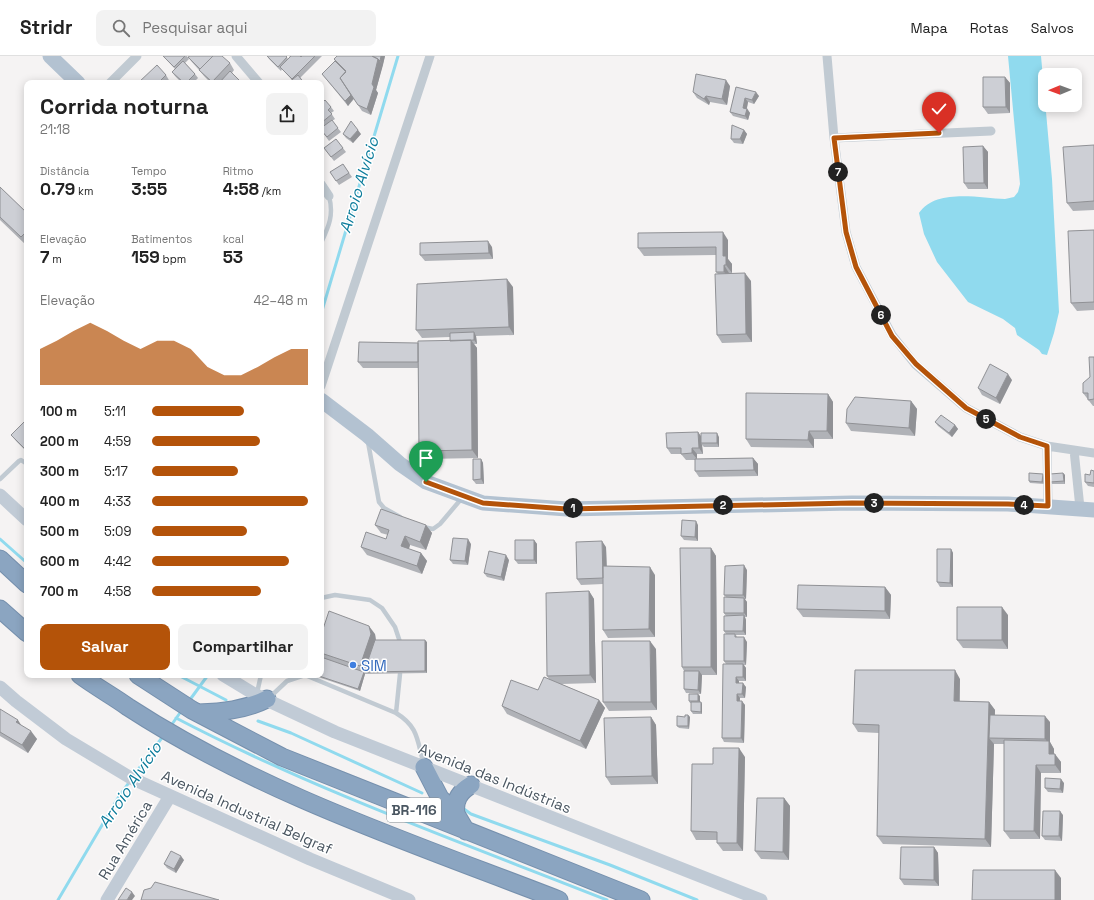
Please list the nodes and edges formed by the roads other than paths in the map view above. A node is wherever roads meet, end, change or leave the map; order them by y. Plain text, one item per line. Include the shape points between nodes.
1 (50, 56) edge
2 (137, 56) edge
3 (236, 56) edge
4 (430, 56) edge
5 (828, 56) edge
6 (75, 80) edge
7 (113, 80) edge
8 (256, 80) edge
9 (991, 131) dead end
10 (834, 138) junction
11 (324, 188) edge
12 (329, 196) joint
13 (324, 236) edge
14 (324, 377) edge
15 (324, 402) edge
16 (367, 435) junction
17 (1047, 446) junction
18 (1074, 450) junction
19 (1094, 454) edge
20 (24, 461) edge
21 (0, 480) edge
22 (0, 495) edge
23 (463, 497) junction
24 (1048, 506) junction
25 (1087, 509) edge
26 (24, 517) edge
27 (405, 519) edge
28 (417, 525) edge
29 (0, 559) edge
30 (24, 581) edge
31 (324, 597) edge
32 (0, 609) edge
33 (24, 630) edge
34 (400, 642) edge
35 (400, 674) edge
36 (85, 678) edge
37 (143, 678) edge
38 (228, 678) edge
39 (261, 678) edge
40 (288, 678) edge
41 (296, 678) edge
42 (312, 678) edge
43 (287, 681) junction
44 (0, 687) edge
45 (261, 697) junction
46 (190, 709) junction
47 (396, 713) junction
48 (424, 767) junction
49 (471, 785) junction
50 (170, 796) junction
51 (456, 814) junction
52 (466, 831) junction
53 (107, 900) edge
54 (409, 900) edge
55 (558, 900) edge
56 (641, 900) edge
57 (761, 900) edge

1 - 6 main road
2 - 7 street
3 - 8 street
4 - 14 street
5 - 10 street
9 - 10 street
10 - 17 street via 846,232 854,260 892,336 916,364 966,408 1020,437
11 - 12 street
12 - 13 lane via 332,208
15 - 16 main road
16 - 23 main road via 400,464 426,482
16 - 27 lane via 380,502 384,508
17 - 18 street
17 - 24 street
18 - 19 street
18 - 25 street
20 - 21 lane via 19,461
22 - 26 main road
23 - 24 main road via 483,503 567,509 852,503
23 - 28 lane via 433,529
24 - 25 main road
29 - 30 highway
31 - 34 lane via 335,595 370,600 382,608
32 - 33 highway
35 - 47 lane
36 - 55 highway, BR-116 via 179,739 265,783
37 - 46 highway, BR-116
38 - 45 main road, Avenida das Indústrias
39 - 45 lane
40 - 43 lane
41 - 43 lane
42 - 47 lane
43 - 45 lane
44 - 50 main road, Avenida Industrial Belgraf via 66,739 135,780
45 - 46 highway via 255,705 232,711
45 - 48 main road, Avenida das Indústrias via 335,732
46 - 52 highway, BR-116 via 282,757
47 - 48 lane via 408,720 413,727
48 - 49 main road, Avenida das Indústrias
48 - 51 highway via 440,798
49 - 51 highway via 464,789 456,800
49 - 57 main road, Avenida das Indústrias
50 - 53 main road, Rua América
50 - 54 main road, Avenida Industrial Belgraf
51 - 52 highway
52 - 56 highway, BR-116

